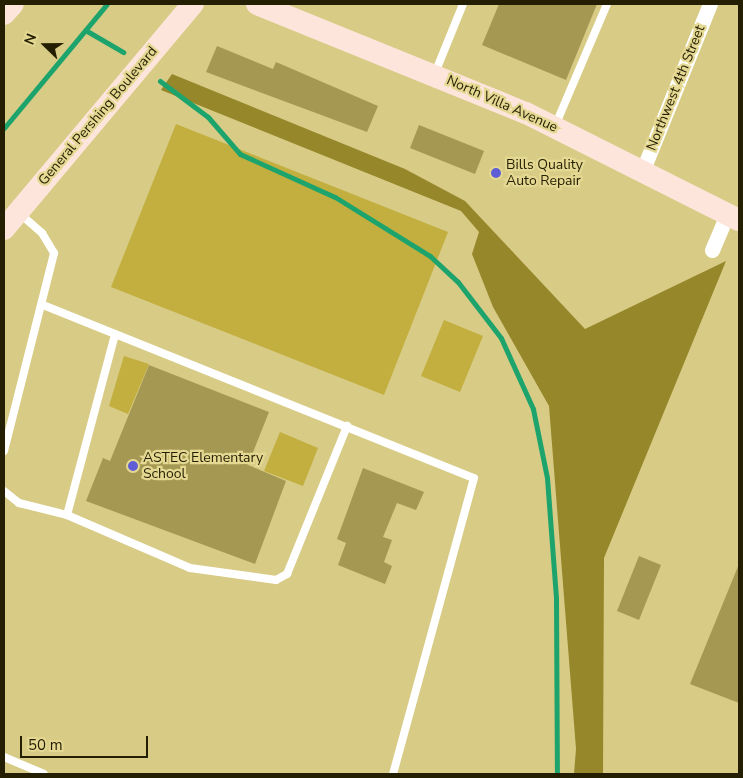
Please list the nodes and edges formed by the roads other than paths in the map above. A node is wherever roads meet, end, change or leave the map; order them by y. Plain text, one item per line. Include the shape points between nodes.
1 (13, 4) edge
2 (193, 4) edge
3 (257, 4) edge
4 (463, 4) edge
5 (607, 4) edge
6 (710, 4) edge
7 (290, 10) edge
8 (4, 14) edge
9 (434, 75) junction
10 (555, 127) junction
11 (642, 172) junction
12 (733, 218) edge
13 (11, 221) edge
14 (712, 250) dead end
15 (42, 305) junction
16 (115, 334) junction
17 (347, 426) junction
18 (4, 451) edge
19 (4, 491) edge
20 (67, 515) junction
21 (4, 757) edge
22 (44, 774) edge
23 (393, 774) edge

1 - 8 main road
2 - 13 main road, General Pershing Boulevard
3 - 7 main road, North Villa Avenue
4 - 9 lane
5 - 10 lane
6 - 11 street, Northwest 4th Street
7 - 9 main road, North Villa Avenue
9 - 10 main road, North Villa Avenue
10 - 11 main road, North Villa Avenue
11 - 12 main road, North Villa Avenue
12 - 14 street
13 - 15 lane via 42,233 54,253
15 - 16 lane
15 - 18 lane
16 - 17 lane
16 - 20 lane
17 - 20 lane via 283,579 190,568
17 - 23 lane via 474,478
19 - 20 lane via 19,502
21 - 22 lane

